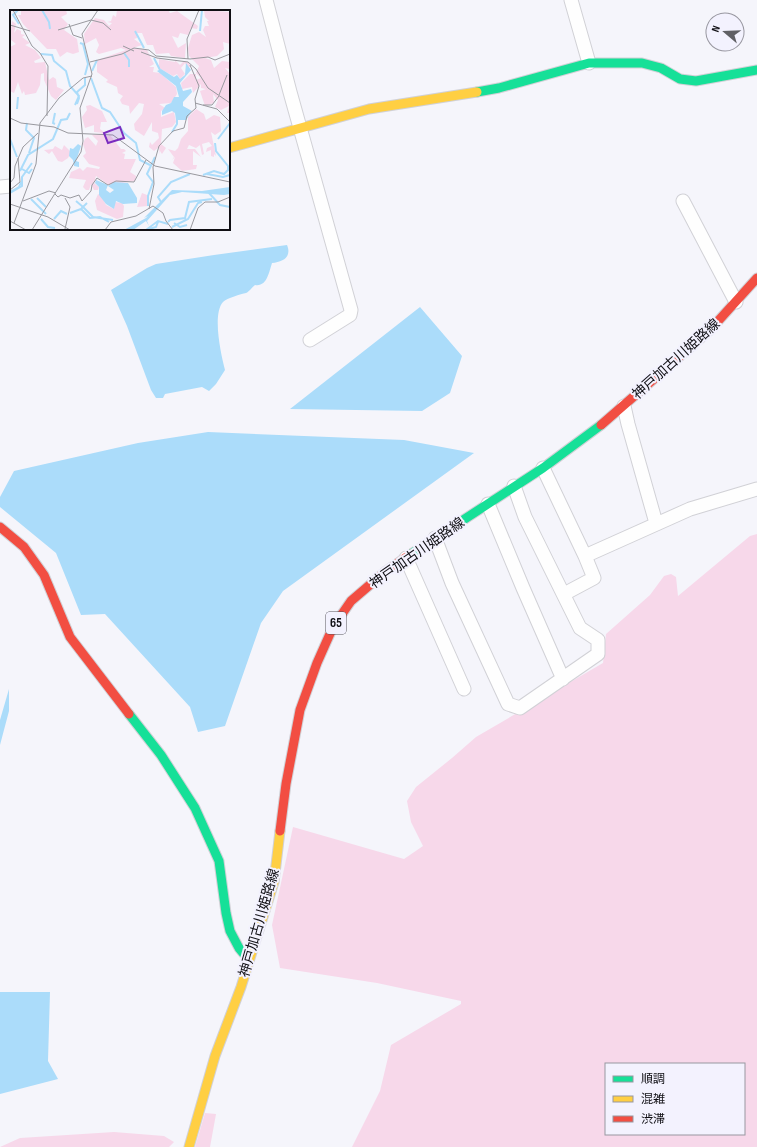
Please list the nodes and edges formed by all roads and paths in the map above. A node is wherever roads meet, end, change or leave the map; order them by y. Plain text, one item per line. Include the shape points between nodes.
1 (266, 0) edge
2 (572, 0) edge
3 (589, 63) junction
4 (757, 70) edge
5 (300, 129) junction
6 (230, 148) edge
7 (10, 186) edge
8 (0, 188) edge
9 (683, 201) dead end
10 (757, 278) edge
11 (736, 302) junction
12 (310, 340) dead end
13 (624, 406) junction
14 (543, 468) junction
15 (514, 486) junction
16 (757, 489) edge
17 (488, 504) junction
18 (656, 523) junction
19 (0, 527) edge
20 (435, 538) junction
21 (585, 556) junction
22 (406, 558) junction
23 (564, 594) junction
24 (563, 678) junction
25 (464, 689) dead end
26 (249, 960) junction
27 (190, 1147) edge

1 - 5 street
2 - 3 street
3 - 4 main road via 642,63 661,68 680,79 696,81
3 - 5 main road via 499,88 369,109
5 - 6 main road
5 - 12 street via 351,310 350,315
7 - 8 street
9 - 11 street
10 - 11 main road, 神戸加古川姫路線 / 65
11 - 13 main road, 神戸加古川姫路線 / 65 via 710,330
13 - 14 main road, 神戸加古川姫路線 / 65
13 - 18 street
14 - 15 main road, 神戸加古川姫路線 / 65
14 - 21 street
15 - 17 main road, 神戸加古川姫路線 / 65
15 - 23 street via 525,517
16 - 18 street via 690,509
17 - 20 main road, 神戸加古川姫路線 / 65
17 - 24 street
18 - 21 street
19 - 26 main road via 24,547 44,575 70,637 161,755 195,808 219,860 230,931
20 - 22 main road, 神戸加古川姫路線 / 65
20 - 24 street via 452,583 508,704 520,708
21 - 23 street via 594,578
22 - 25 street
22 - 26 main road, 神戸加古川姫路線 / 65 via 386,571 352,601 333,627 317,663 300,710 286,784 274,882
23 - 24 street via 580,628 598,640 598,654
26 - 27 main road, 神戸加古川姫路線 / 65 via 215,1056

